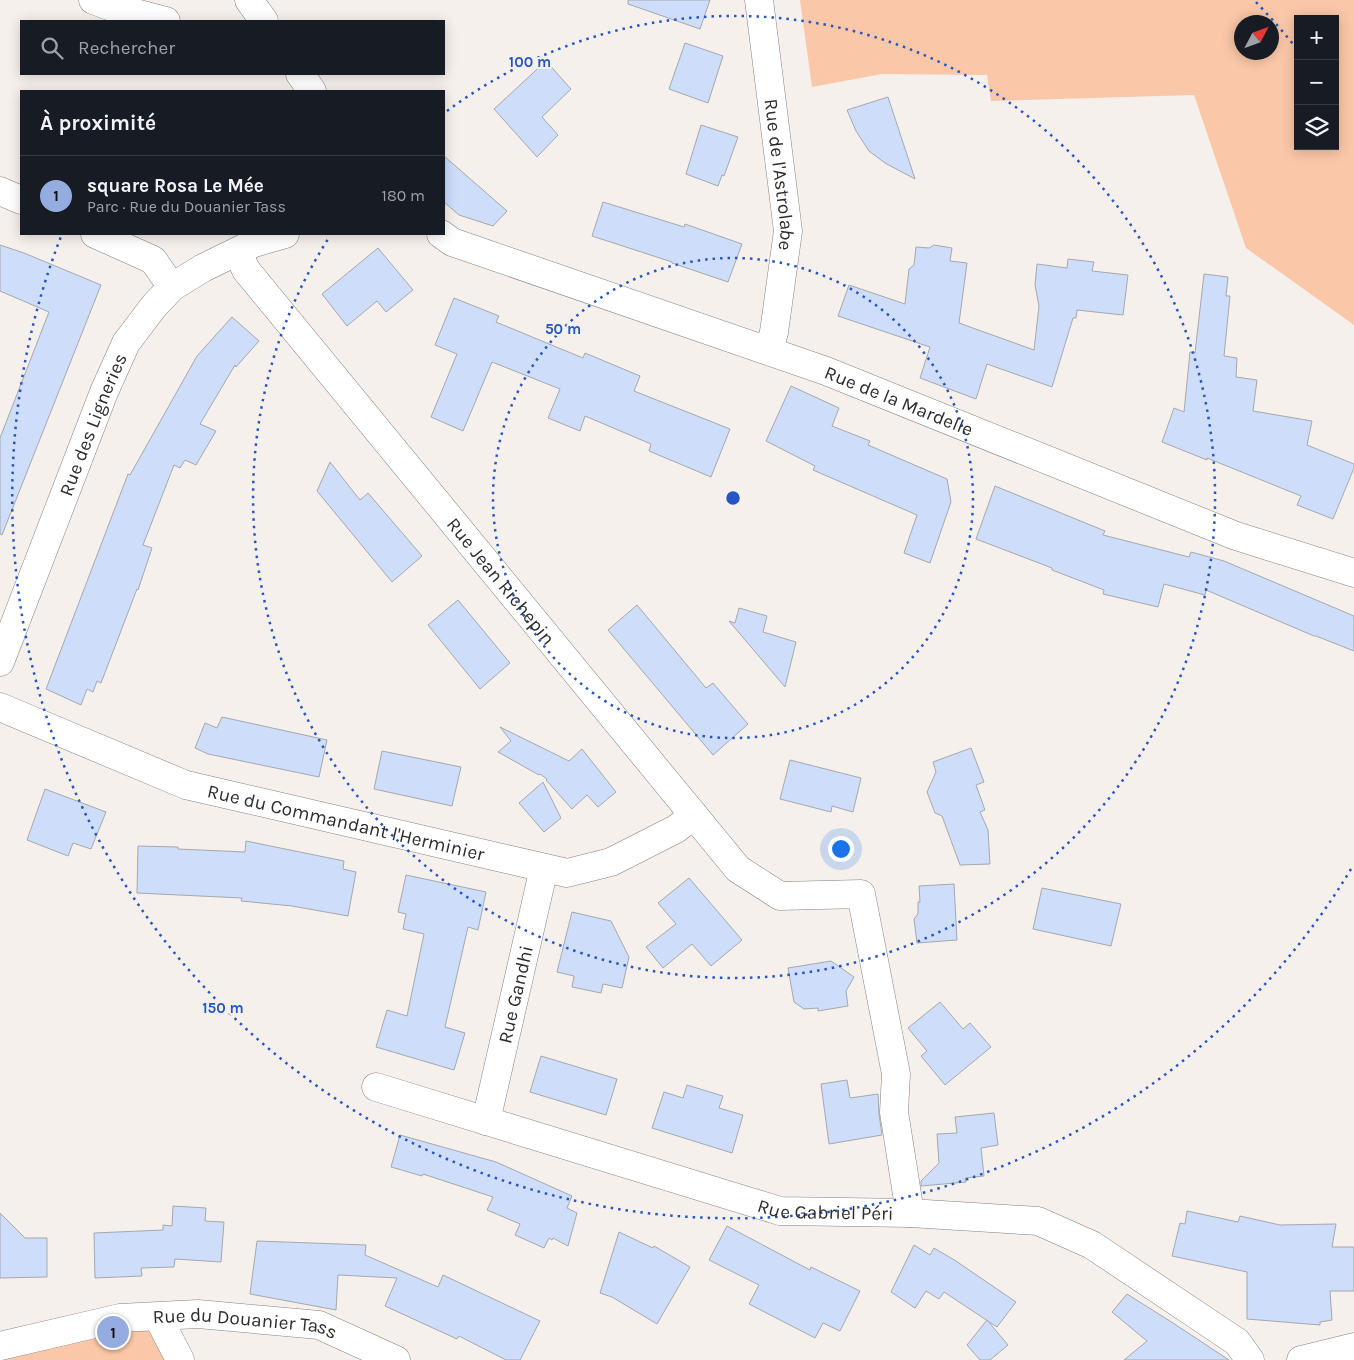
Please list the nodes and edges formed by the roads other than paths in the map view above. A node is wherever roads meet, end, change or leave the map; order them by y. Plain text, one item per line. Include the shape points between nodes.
1 (94, 0) edge
2 (249, 0) edge
3 (759, 0) edge
4 (162, 20) edge
5 (263, 20) edge
6 (301, 75) edge
7 (311, 90) edge
8 (0, 191) edge
9 (20, 200) edge
10 (97, 235) edge
11 (281, 235) edge
12 (442, 235) edge
13 (251, 243) edge
14 (172, 287) junction
15 (769, 350) junction
16 (1354, 573) edge
17 (0, 662) edge
18 (0, 707) edge
19 (694, 816) junction
20 (544, 868) junction
21 (376, 1088) dead end
22 (486, 1121) junction
23 (910, 1213) junction
24 (158, 1317) junction
25 (0, 1346) edge
26 (1354, 1347) edge
27 (180, 1360) edge
28 (396, 1360) edge
29 (1250, 1360) edge
30 (1301, 1360) edge

1 - 4 street
2 - 5 street
3 - 15 street, Rue de l'Astrolabe via 788,231
6 - 7 street
8 - 9 street
10 - 14 street via 153,260
11 - 13 street, Rue des Ligneries
12 - 15 street, Rue de la Mardelle via 452,242
13 - 14 street, Rue des Ligneries
13 - 19 street, Rue Jean Richepin via 246,270
14 - 17 street, Rue des Ligneries via 126,343
15 - 16 street, Rue de la Mardelle via 826,370 1236,536
18 - 20 street, Rue du Commandant l'Herminier via 186,785
19 - 20 street, Rue du Commandant l'Herminier via 676,829 611,862 566,873
19 - 23 street, Rue Jean Richepin via 738,869 780,896 860,894 896,1074 894,1112
20 - 22 street, Rue Gandhi
21 - 22 street, Rue Gabriel Péri
22 - 23 street, Rue Gabriel Péri via 780,1211
23 - 29 street, Rue Gabriel Péri via 1038,1221 1092,1245 1237,1342
24 - 25 street, Rue du Douanier Tass via 120,1318
24 - 27 street
24 - 28 street, Rue du Douanier Tass via 198,1314 319,1325
26 - 30 street

